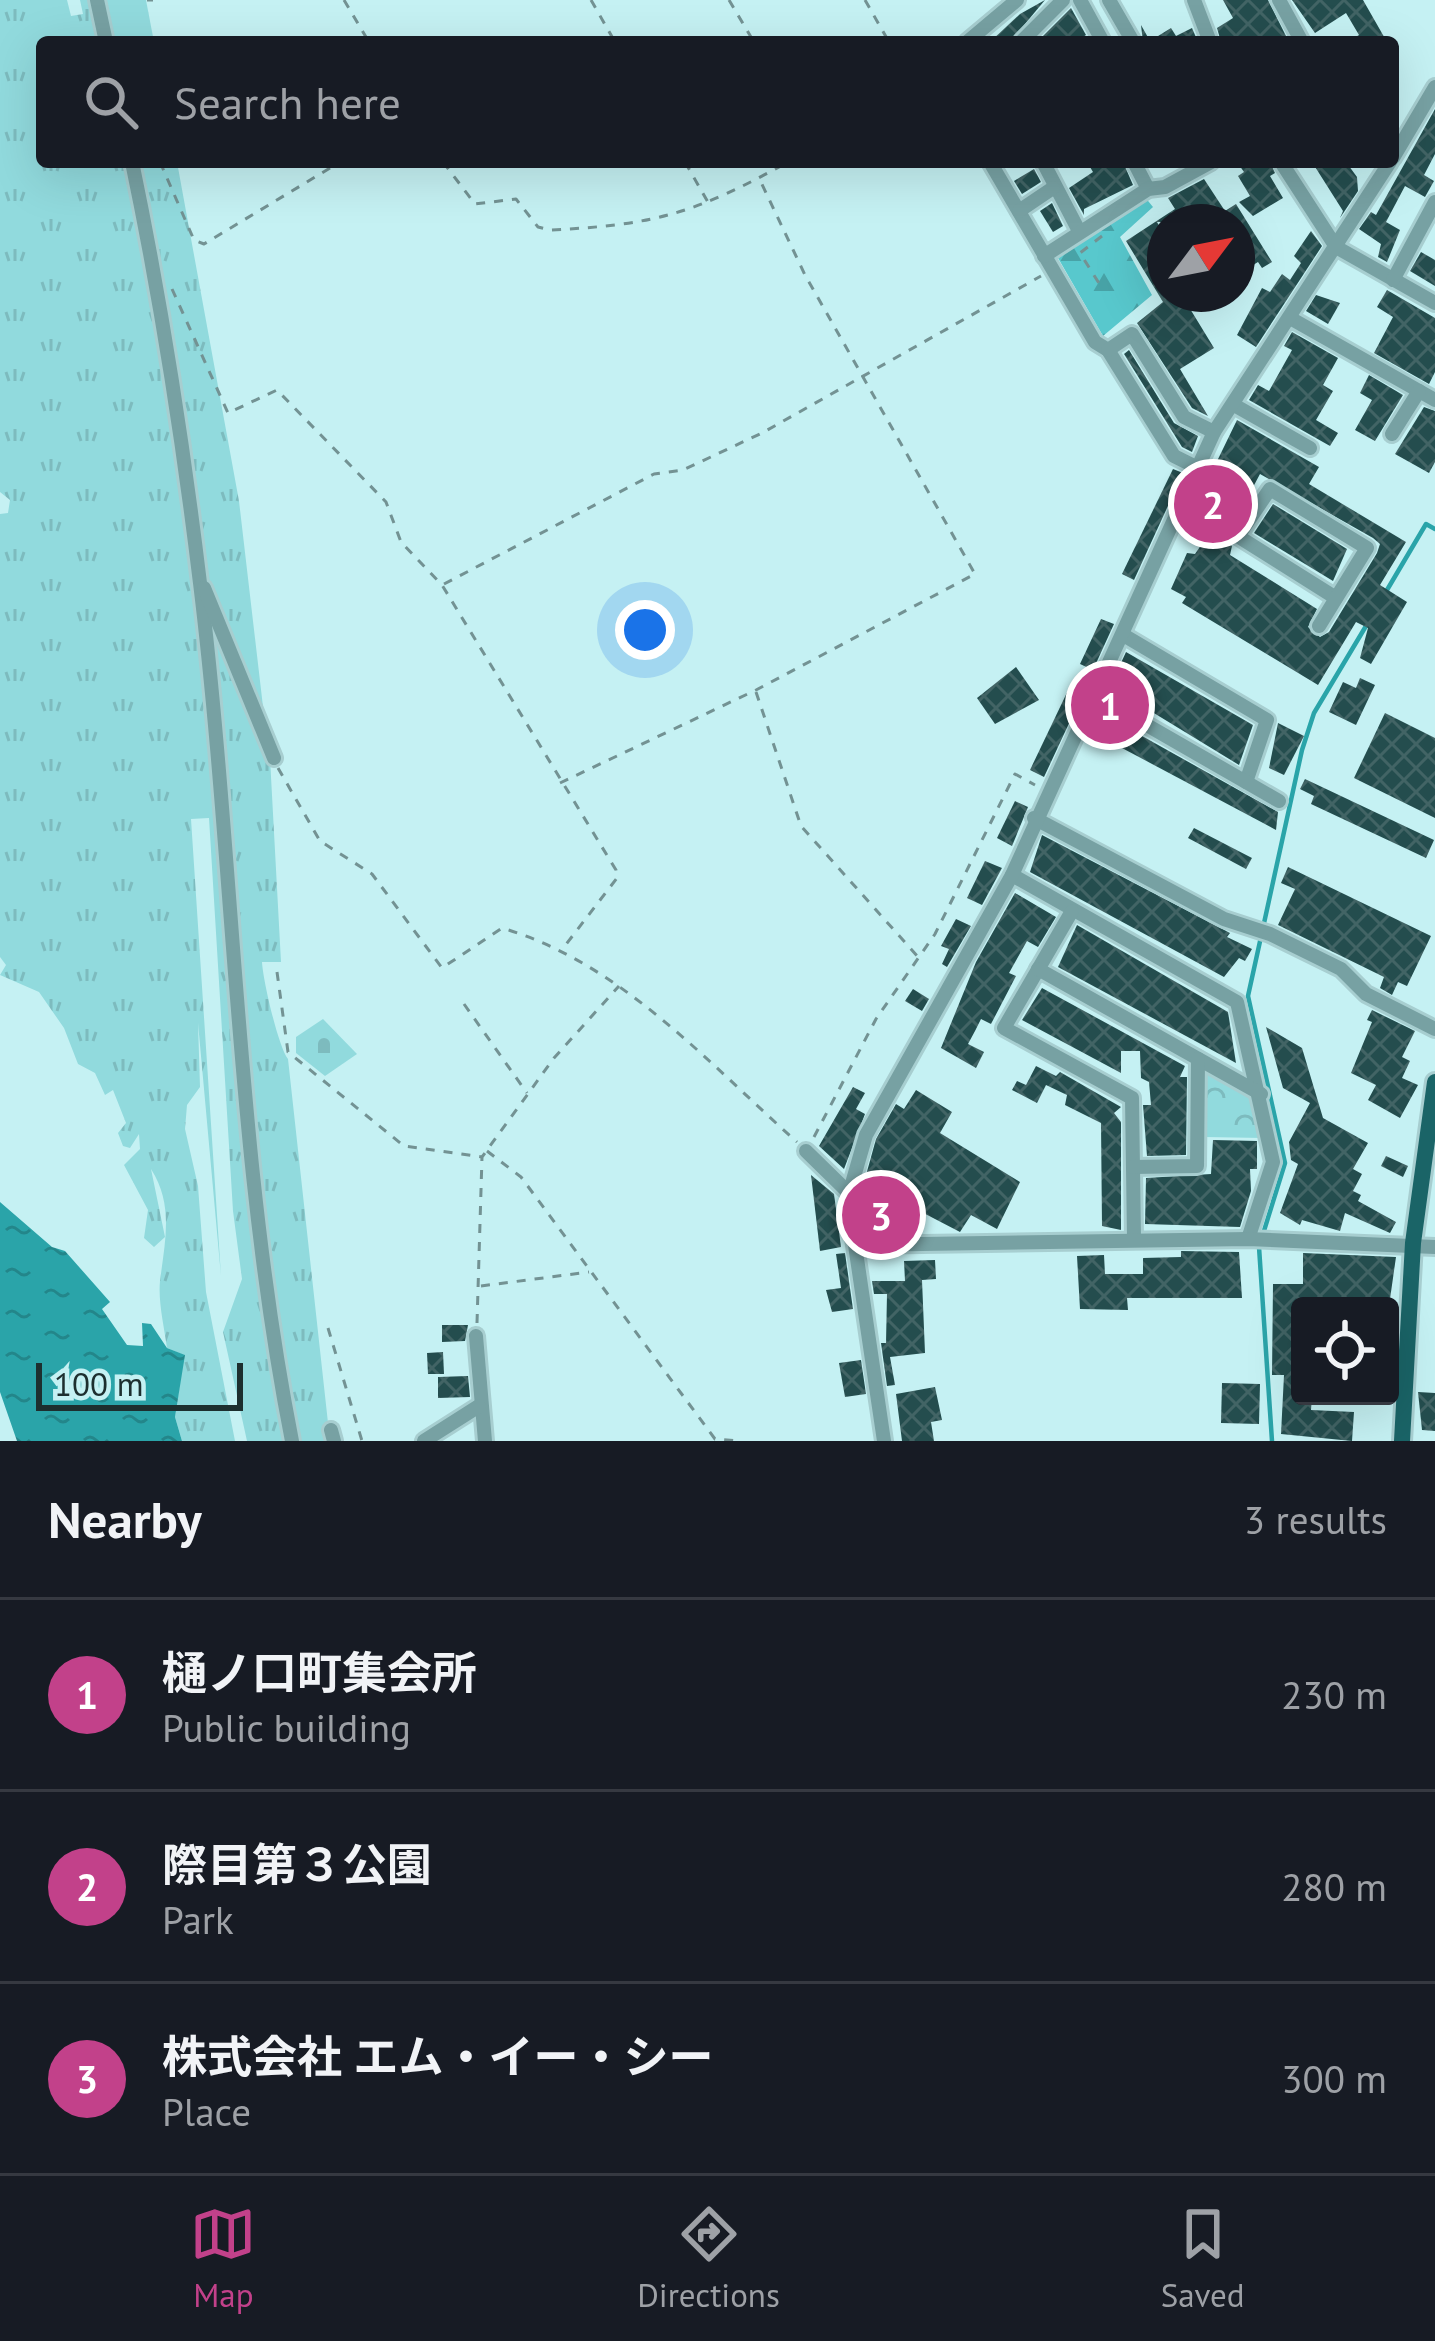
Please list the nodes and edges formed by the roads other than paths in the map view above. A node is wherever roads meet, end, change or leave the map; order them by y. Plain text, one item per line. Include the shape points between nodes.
1 (97, 0) edge
2 (1017, 0) edge
3 (1063, 0) edge
4 (1109, 0) edge
5 (1194, 0) edge
6 (1279, 0) edge
7 (1087, 2) edge
8 (105, 36) edge
9 (974, 36) edge
10 (1027, 36) edge
11 (1095, 36) edge
12 (1130, 36) edge
13 (1208, 36) edge
14 (1299, 36) edge
15 (1435, 87) edge
16 (1399, 144) edge
17 (132, 168) edge
18 (993, 168) edge
19 (1045, 168) edge
20 (1137, 168) edge
21 (1200, 168) edge
22 (1285, 168) edge
23 (1384, 168) edge
24 (1053, 188) junction
25 (1148, 189) junction
26 (1435, 202) edge
27 (1018, 211) junction
28 (1079, 231) junction
29 (1336, 247) junction
30 (1048, 263) junction
31 (1393, 280) junction
32 (1435, 303) edge
33 (1290, 318) junction
34 (1108, 350) junction
35 (1419, 391) junction
36 (1435, 400) edge
37 (1234, 405) junction
38 (1214, 432) junction
39 (1392, 434) dead end
40 (1310, 448) dead end
41 (1196, 467) junction
42 (1185, 503) junction
43 (1238, 536) junction
44 (200, 584) junction
45 (1336, 598) junction
46 (1318, 626) dead end
47 (1125, 636) junction
48 (1099, 684) junction
49 (274, 758) road end
50 (1246, 782) junction
51 (1279, 801) dead end
52 (1034, 818) junction
53 (1012, 875) junction
54 (1072, 910) junction
55 (1038, 969) junction
56 (1435, 1029) edge
57 (1198, 1059) junction
58 (1435, 1082) edge
59 (1261, 1094) junction
60 (806, 1150) road end
61 (1133, 1167) junction
62 (850, 1194) junction
63 (1134, 1239) junction
64 (1248, 1239) junction
65 (1413, 1243) junction
66 (859, 1245) junction
67 (1435, 1247) edge
68 (476, 1336) road end
69 (479, 1406) junction
70 (292, 1441) edge
71 (424, 1441) edge
72 (485, 1441) edge
73 (884, 1441) edge
74 (1402, 1441) edge

1 - 8 street
2 - 9 street
3 - 10 street
4 - 12 street
5 - 13 street
6 - 14 street
7 - 11 street
15 - 16 street
17 - 44 street
18 - 27 street
19 - 24 street
20 - 25 street
21 - 25 street
22 - 29 street
23 - 29 street
24 - 27 street
24 - 28 street
25 - 28 street
26 - 31 street
27 - 30 street
28 - 30 street
29 - 31 street
29 - 33 street
30 - 34 street via 1095,342
31 - 32 street
33 - 35 street
33 - 37 street
34 - 38 street via 1132,334 1184,417
34 - 41 street via 1174,456
35 - 36 street
35 - 39 street
37 - 38 street
37 - 40 street
38 - 41 street
41 - 42 street
42 - 43 street
42 - 47 street
43 - 45 street
43 - 45 street via 1270,488 1367,548
44 - 49 street
44 - 70 street via 256,1230
45 - 46 street
47 - 48 street
47 - 50 street via 1267,720
48 - 50 street via 1128,700 1138,720
48 - 52 street
50 - 51 street
52 - 53 street
52 - 56 street via 1212,913 1341,969 1366,994
53 - 54 street
53 - 62 street via 875,1116
54 - 55 street
54 - 59 street via 1237,1002
55 - 57 street
55 - 61 street via 1004,1028 1132,1098
57 - 59 street
57 - 61 street via 1198,1166
58 - 65 main road
59 - 64 street via 1273,1162
60 - 62 street
61 - 63 street
62 - 66 street
63 - 64 street
63 - 66 street
64 - 65 street
65 - 67 street
65 - 74 main road
66 - 73 street
68 - 69 street
69 - 71 street
69 - 72 street

